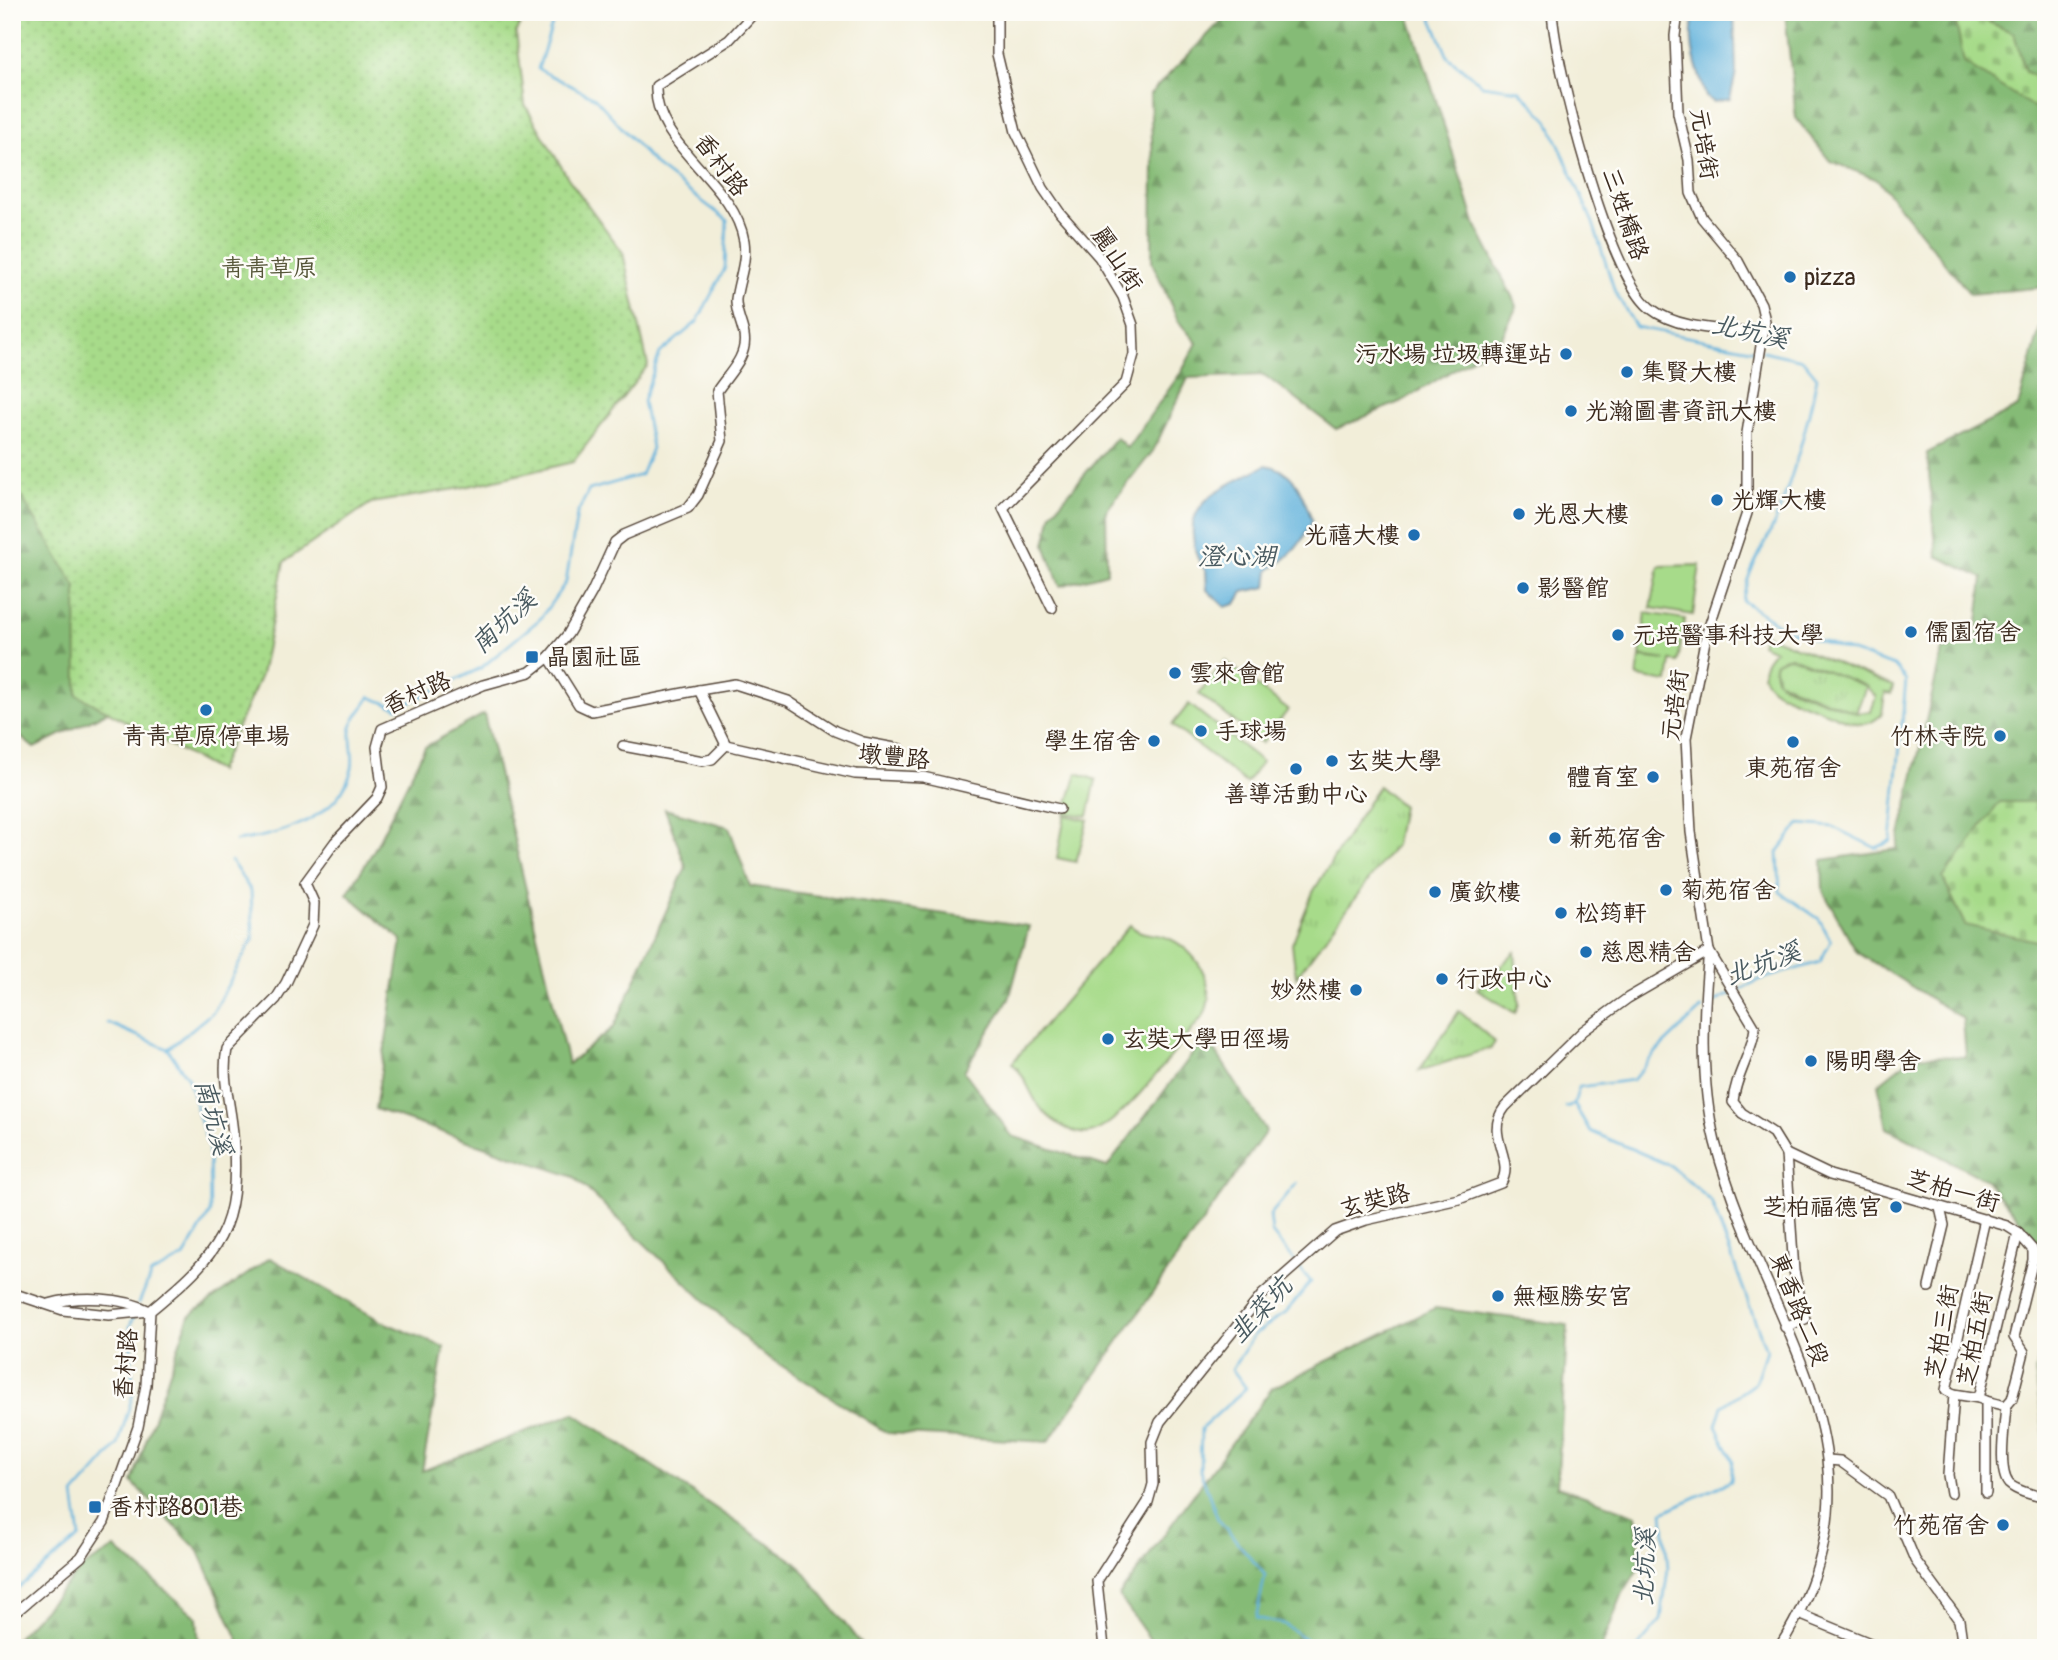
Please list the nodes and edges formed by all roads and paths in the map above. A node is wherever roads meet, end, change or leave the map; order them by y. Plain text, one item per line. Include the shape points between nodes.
1 (755, 12) edge
2 (997, 12) edge
3 (1552, 12) edge
4 (1678, 12) edge
5 (1762, 339) junction
6 (1052, 608) dead end
7 (549, 657) junction
8 (699, 690) junction
9 (726, 745) junction
10 (624, 746) dead end
11 (900, 749) dead end
12 (1059, 809) dead end
13 (1709, 951) junction
14 (1786, 1154) junction
15 (1940, 1208) junction
16 (1985, 1220) junction
17 (2018, 1233) junction
18 (1929, 1287) dead end
19 (12, 1293) edge
20 (50, 1304) junction
21 (141, 1312) junction
22 (1784, 1327) junction
23 (1954, 1394) junction
24 (1982, 1399) junction
25 (2006, 1406) junction
26 (1828, 1460) junction
27 (1951, 1493) dead end
28 (1986, 1493) dead end
29 (2046, 1498) edge
30 (1799, 1614) junction
31 (12, 1615) edge
32 (1966, 1647) edge
33 (1104, 1648) edge
34 (1779, 1648) edge
35 (1882, 1648) edge

1 - 7 street, 香村路 via 729,40 656,86 657,110 697,167 719,187 743,238 745,264 736,302 744,346 739,362 717,391 723,435 720,451 688,508 615,542 568,634
2 - 6 street, 麗山街 via 997,54 1016,132 1049,196 1103,264 1133,325 1134,354 1126,383 1003,508
3 - 5 street, 三姓橋路 via 1567,103 1631,288 1650,308 1671,319
4 - 5 street, 元培街 via 1678,113 1691,193 1702,218 1738,261 1761,304 1765,321
5 - 13 street, 元培街 via 1747,433 1747,513 1709,625 1686,738 1691,832
7 - 8 street, 墩豐路 via 579,705 592,711
7 - 21 street, 香村路 via 530,672 483,685 382,729 377,747 382,787 377,798 335,842 305,883 314,903 313,925 286,983 227,1049 225,1080 234,1178 233,1203 223,1237 201,1269
8 - 9 street
8 - 11 street, 墩豐路 via 736,684 788,701 835,731
9 - 10 street via 704,761
9 - 12 street, 墩豐路 via 855,774 923,777
13 - 14 street, 元培街 via 1755,1028 1733,1102 1773,1133
13 - 22 street, 東香路二段 via 1705,1063 1715,1143
13 - 33 street, 玄奘路 via 1628,998 1583,1031 1505,1107 1497,1116 1496,1131 1506,1170 1501,1183 1459,1199 1335,1231 1254,1305 1160,1422 1152,1442 1153,1485 1148,1502 1097,1581
14 - 15 street, 芝柏一街 via 1830,1175
14 - 22 street via 1794,1271 1805,1319
15 - 16 street, 芝柏一街
15 - 18 street via 1944,1225
16 - 17 street, 芝柏一街
16 - 23 street, 芝柏三街 via 1946,1390
17 - 24 street, 芝柏五街
17 - 25 street, 芝柏一街 via 2033,1250 2033,1260 2014,1337 2024,1352
19 - 20 street
20 - 21 street via 63,1310
20 - 21 street via 64,1299 131,1302
21 - 31 street, 香村路 via 146,1385 138,1427 104,1522 81,1557
22 - 26 street, 東香路二段 via 1821,1414
23 - 24 street
23 - 27 street, 芝柏三街 via 1948,1475
24 - 25 street
24 - 28 street, 芝柏五街
25 - 29 street, 芝柏一街 via 2002,1470 2007,1482
26 - 30 street, 東香路二段 via 1831,1488 1826,1531 1819,1565
26 - 32 street via 1840,1461 1888,1496 1916,1560 1959,1620
30 - 34 street
30 - 35 street

